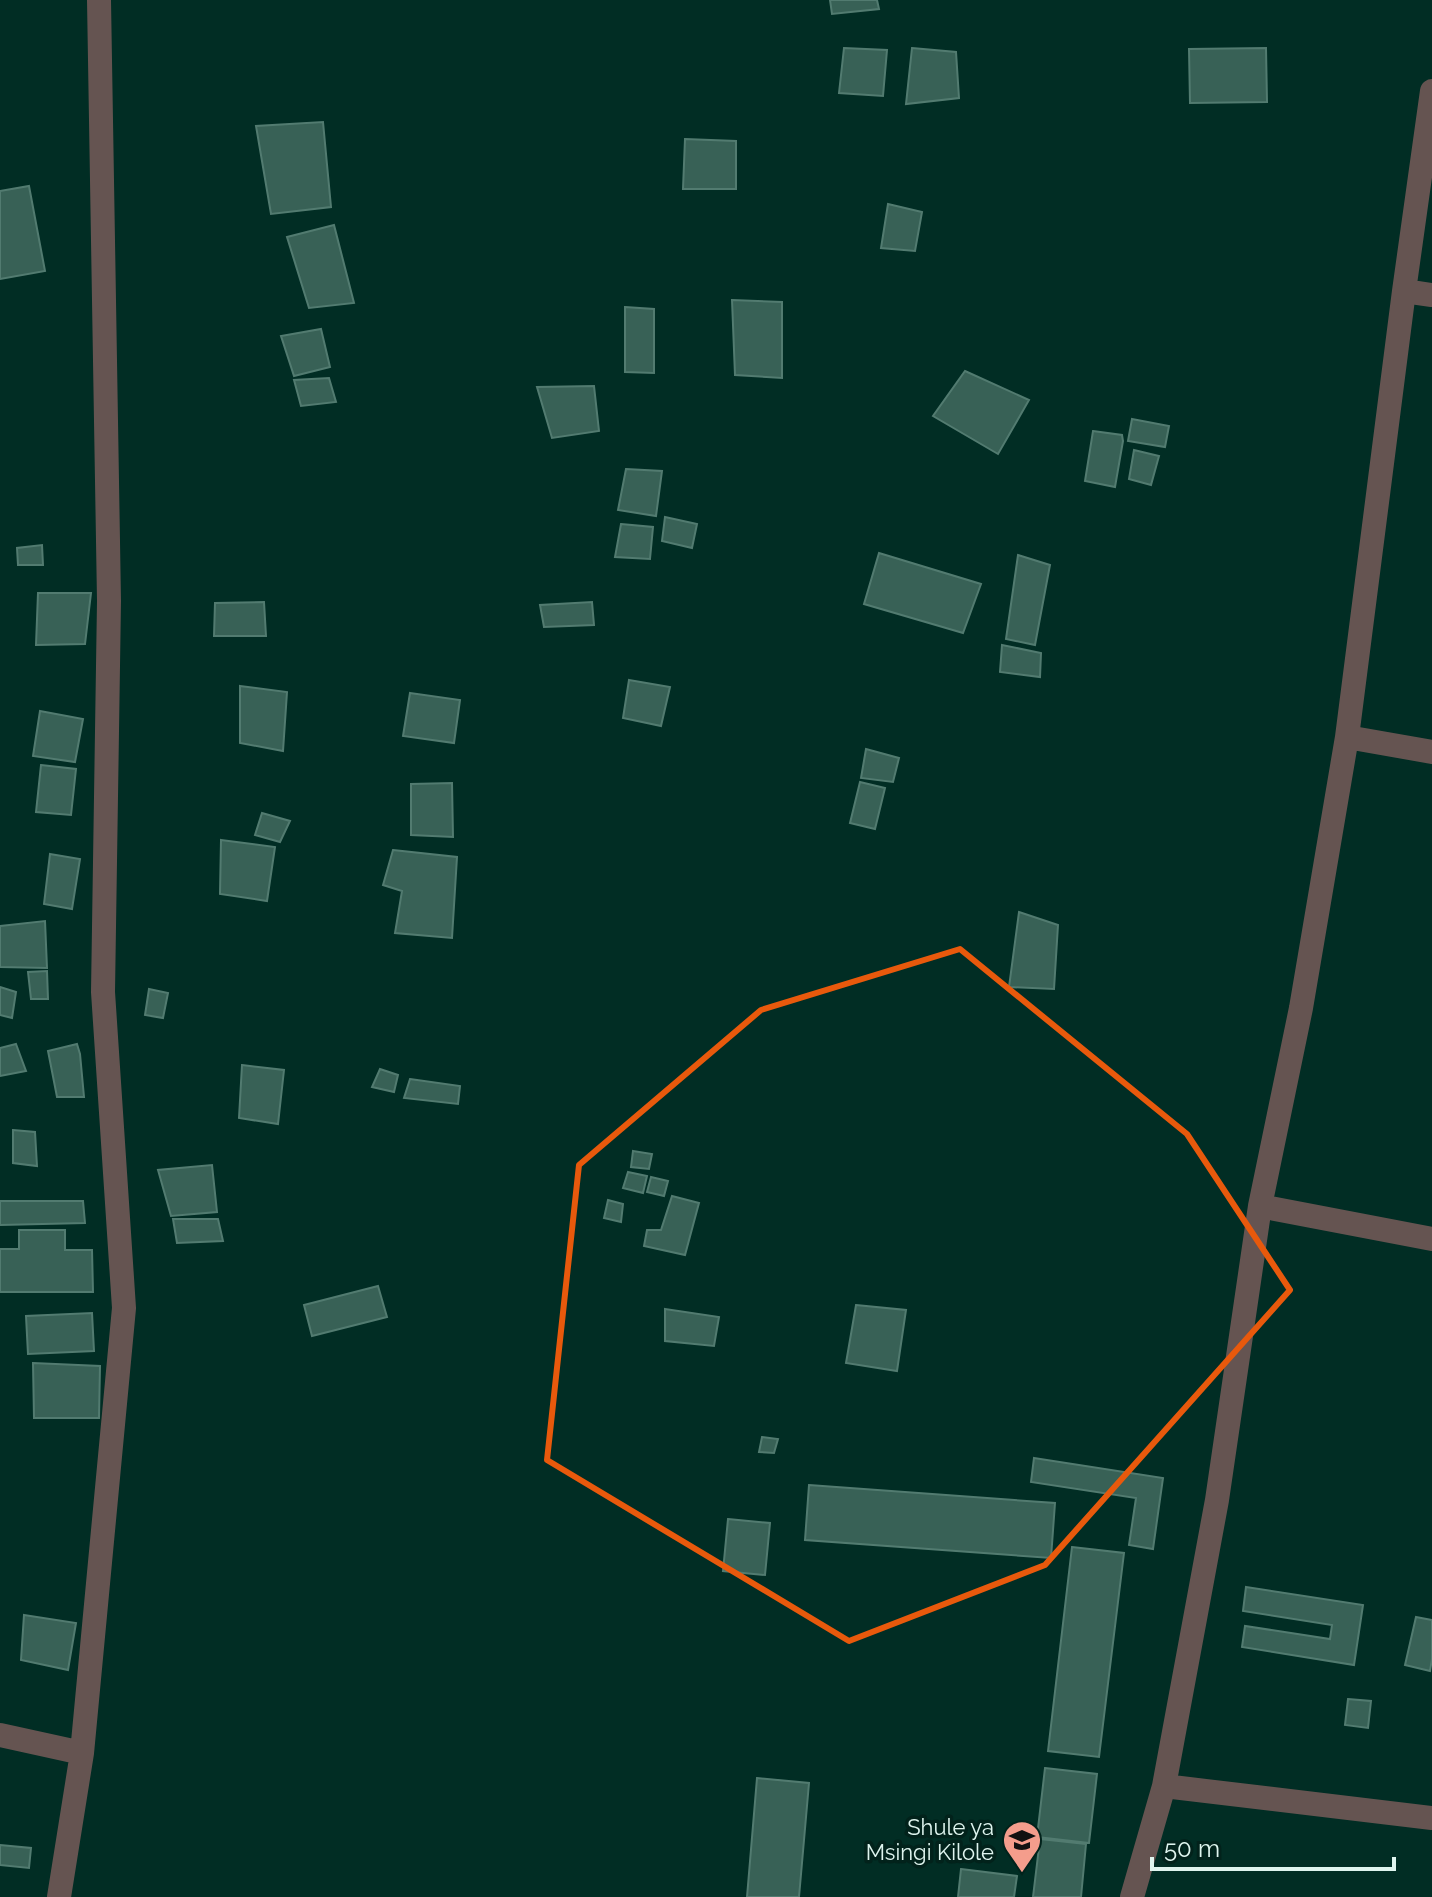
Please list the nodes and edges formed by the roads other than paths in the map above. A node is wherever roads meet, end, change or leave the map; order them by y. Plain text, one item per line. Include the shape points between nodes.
1 (99, 0) edge
2 (1432, 91) edge
3 (1404, 291) junction
4 (1432, 295) edge
5 (1347, 737) junction
6 (1432, 752) edge
7 (1260, 1206) junction
8 (1432, 1239) edge
9 (0, 1735) edge
10 (82, 1753) junction
11 (1164, 1786) junction
12 (1432, 1818) edge
13 (59, 1897) edge
14 (1132, 1897) edge

1 - 10 street via 109,601 103,992 124,1308
2 - 3 street
3 - 4 street
3 - 5 street
5 - 6 street
5 - 7 street via 1301,1008
7 - 8 street
7 - 11 street via 1217,1500
9 - 10 street
10 - 13 street
11 - 12 street
11 - 14 street

